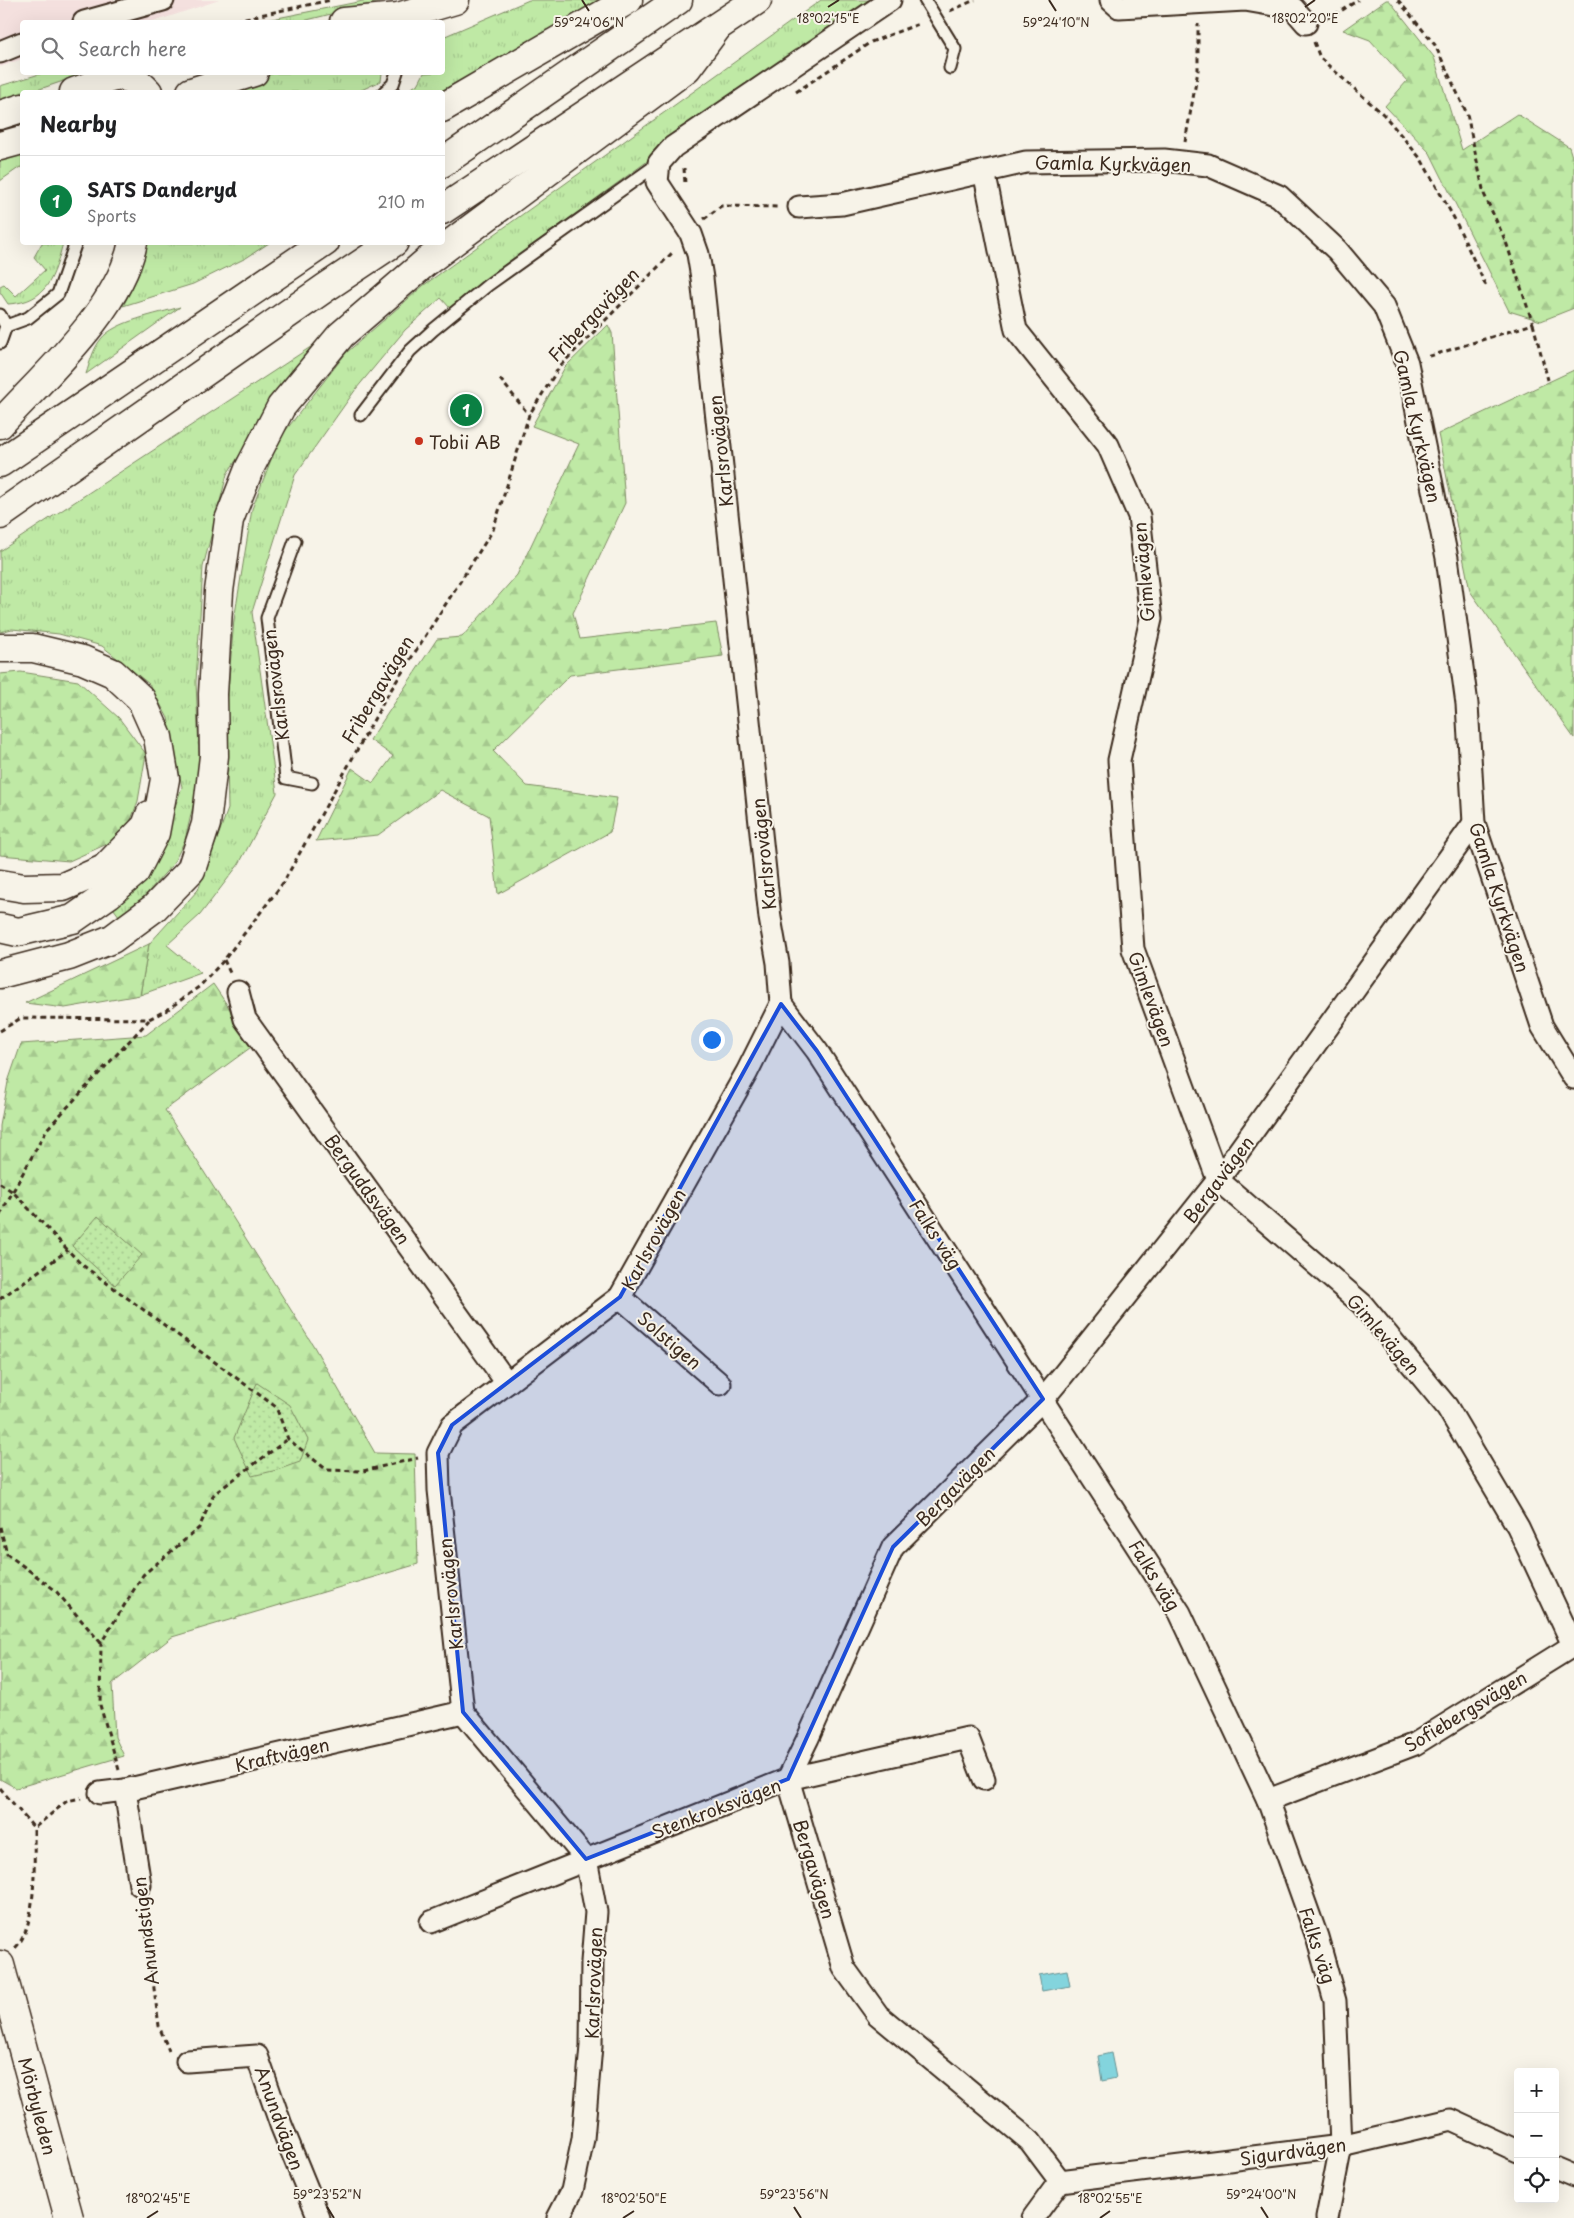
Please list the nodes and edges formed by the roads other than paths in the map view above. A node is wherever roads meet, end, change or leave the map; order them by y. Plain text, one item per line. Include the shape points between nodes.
1 (455, 0) edge
2 (628, 0) edge
3 (678, 0) edge
4 (758, 0) edge
5 (890, 0) edge
6 (925, 0) edge
7 (1110, 0) edge
8 (149, 2) edge
9 (1146, 3) edge
10 (90, 20) edge
11 (398, 20) edge
12 (1306, 23) road end
13 (716, 29) junction
14 (20, 44) edge
15 (0, 52) edge
16 (950, 68) dead end
17 (245, 75) edge
18 (396, 75) edge
19 (142, 81) edge
20 (84, 90) edge
21 (197, 90) edge
22 (386, 90) edge
23 (445, 106) edge
24 (20, 109) edge
25 (0, 116) edge
26 (20, 141) edge
27 (0, 146) edge
28 (445, 161) edge
29 (659, 163) junction
30 (984, 171) junction
31 (799, 207) road end
32 (445, 208) edge
33 (75, 245) edge
34 (132, 245) edge
35 (321, 245) edge
36 (390, 245) edge
37 (0, 315) edge
38 (6, 326) junction
39 (0, 343) edge
40 (362, 415) dead end
41 (0, 424) edge
42 (0, 463) edge
43 (0, 514) edge
44 (295, 541) dead end
45 (0, 648) edge
46 (165, 779) junction
47 (312, 782) dead end
48 (1474, 823) junction
49 (0, 884) edge
50 (0, 928) edge
51 (0, 974) edge
52 (238, 992) dead end
53 (781, 1004) junction
54 (1574, 1078) edge
55 (1218, 1180) junction
56 (620, 1297) junction
57 (508, 1383) junction
58 (720, 1384) dead end
59 (1043, 1399) junction
60 (1574, 1646) edge
61 (463, 1712) junction
62 (788, 1779) junction
63 (984, 1779) dead end
64 (125, 1790) junction
65 (100, 1793) road end
66 (1268, 1800) junction
67 (586, 1859) junction
68 (140, 1885) road end
69 (431, 1922) dead end
70 (4, 1958) edge
71 (187, 2061) road end
72 (1341, 2146) junction
73 (1514, 2149) edge
74 (1559, 2170) edge
75 (1574, 2176) edge
76 (1060, 2180) junction
77 (69, 2218) edge
78 (319, 2218) edge
79 (558, 2218) edge
80 (1033, 2218) edge
81 (1327, 2218) edge

1 - 11 main road
2 - 23 main road
3 - 28 main road
4 - 13 main road
5 - 29 street via 673,147
6 - 16 lane via 955,49
7 - 9 street via 1119,7
8 - 10 street
9 - 12 street via 1245,0 1293,8
13 - 32 main road
13 - 51 main road via 687,68 426,262 341,335 281,406 249,469 229,520 219,591 212,766 206,824 191,870 154,908 112,939 69,956
14 - 15 street
17 - 21 main road
18 - 22 lane
19 - 20 main road via 112,76
24 - 25 main road
26 - 27 main road
29 - 40 lane via 488,285 433,330 410,351
29 - 53 street, Karlsrovägen via 657,182 691,234 702,278
30 - 31 street, Gamla Kyrkvägen via 842,204
30 - 48 street, Gamla Kyrkvägen via 1026,162 1164,160 1208,165 1278,196 1337,250 1384,306 1407,363 1448,567 1467,704
30 - 55 street, Gimlevägen via 1016,330 1108,445 1139,516 1151,619 1119,760 1133,949
33 - 38 lane via 58,294 28,318
34 - 41 main road via 111,296 85,332
35 - 42 main road
36 - 43 main road
37 - 38 lane
38 - 39 lane
44 - 47 lane, Karlsrovägen via 267,618 286,778
45 - 46 main road via 33,648 83,660 113,673 141,699 158,737
46 - 49 main road via 146,826 104,869 63,887 24,888
46 - 50 main road via 155,833 135,872 73,918 18,932
48 - 54 street, Gamla Kyrkvägen via 1542,1026
48 - 55 street, Bergavägen
52 - 57 street, Berguddsvägen via 245,1019
53 - 56 street, Karlsrovägen via 747,1072
53 - 59 street, Falks väg via 817,1050
55 - 59 street, Bergavägen
55 - 60 street, Gimlevägen via 1362,1304 1447,1407 1518,1527
56 - 57 street, Karlsrovägen
56 - 58 street, Solstigen
57 - 61 street, Karlsrovägen via 452,1425 438,1453
59 - 62 street, Bergavägen via 893,1547
59 - 66 street, Falks väg via 1180,1613
60 - 66 street, Sofiebergsvägen via 1415,1744
61 - 64 street, Kraftvägen
61 - 67 street, Karlsrovägen
62 - 63 street, Stenkroksvägen via 968,1738
62 - 67 street, Stenkroksvägen
62 - 76 street, Bergavägen via 844,1968 878,2015 1030,2142
64 - 65 street, Kraftvägen
64 - 68 street, Anundstigen
66 - 72 street, Falks väg via 1317,1937 1335,2000
67 - 69 street, Stenkroksvägen
67 - 79 street, Karlsrovägen via 596,1912 591,2046 583,2139 572,2191
70 - 77 main road, Mörbyleden
71 - 78 street, Anundvägen via 257,2056
72 - 73 street, Sigurdvägen via 1451,2120
72 - 76 street, Sigurdvägen
72 - 81 street, Falks väg
74 - 75 street
76 - 80 street

